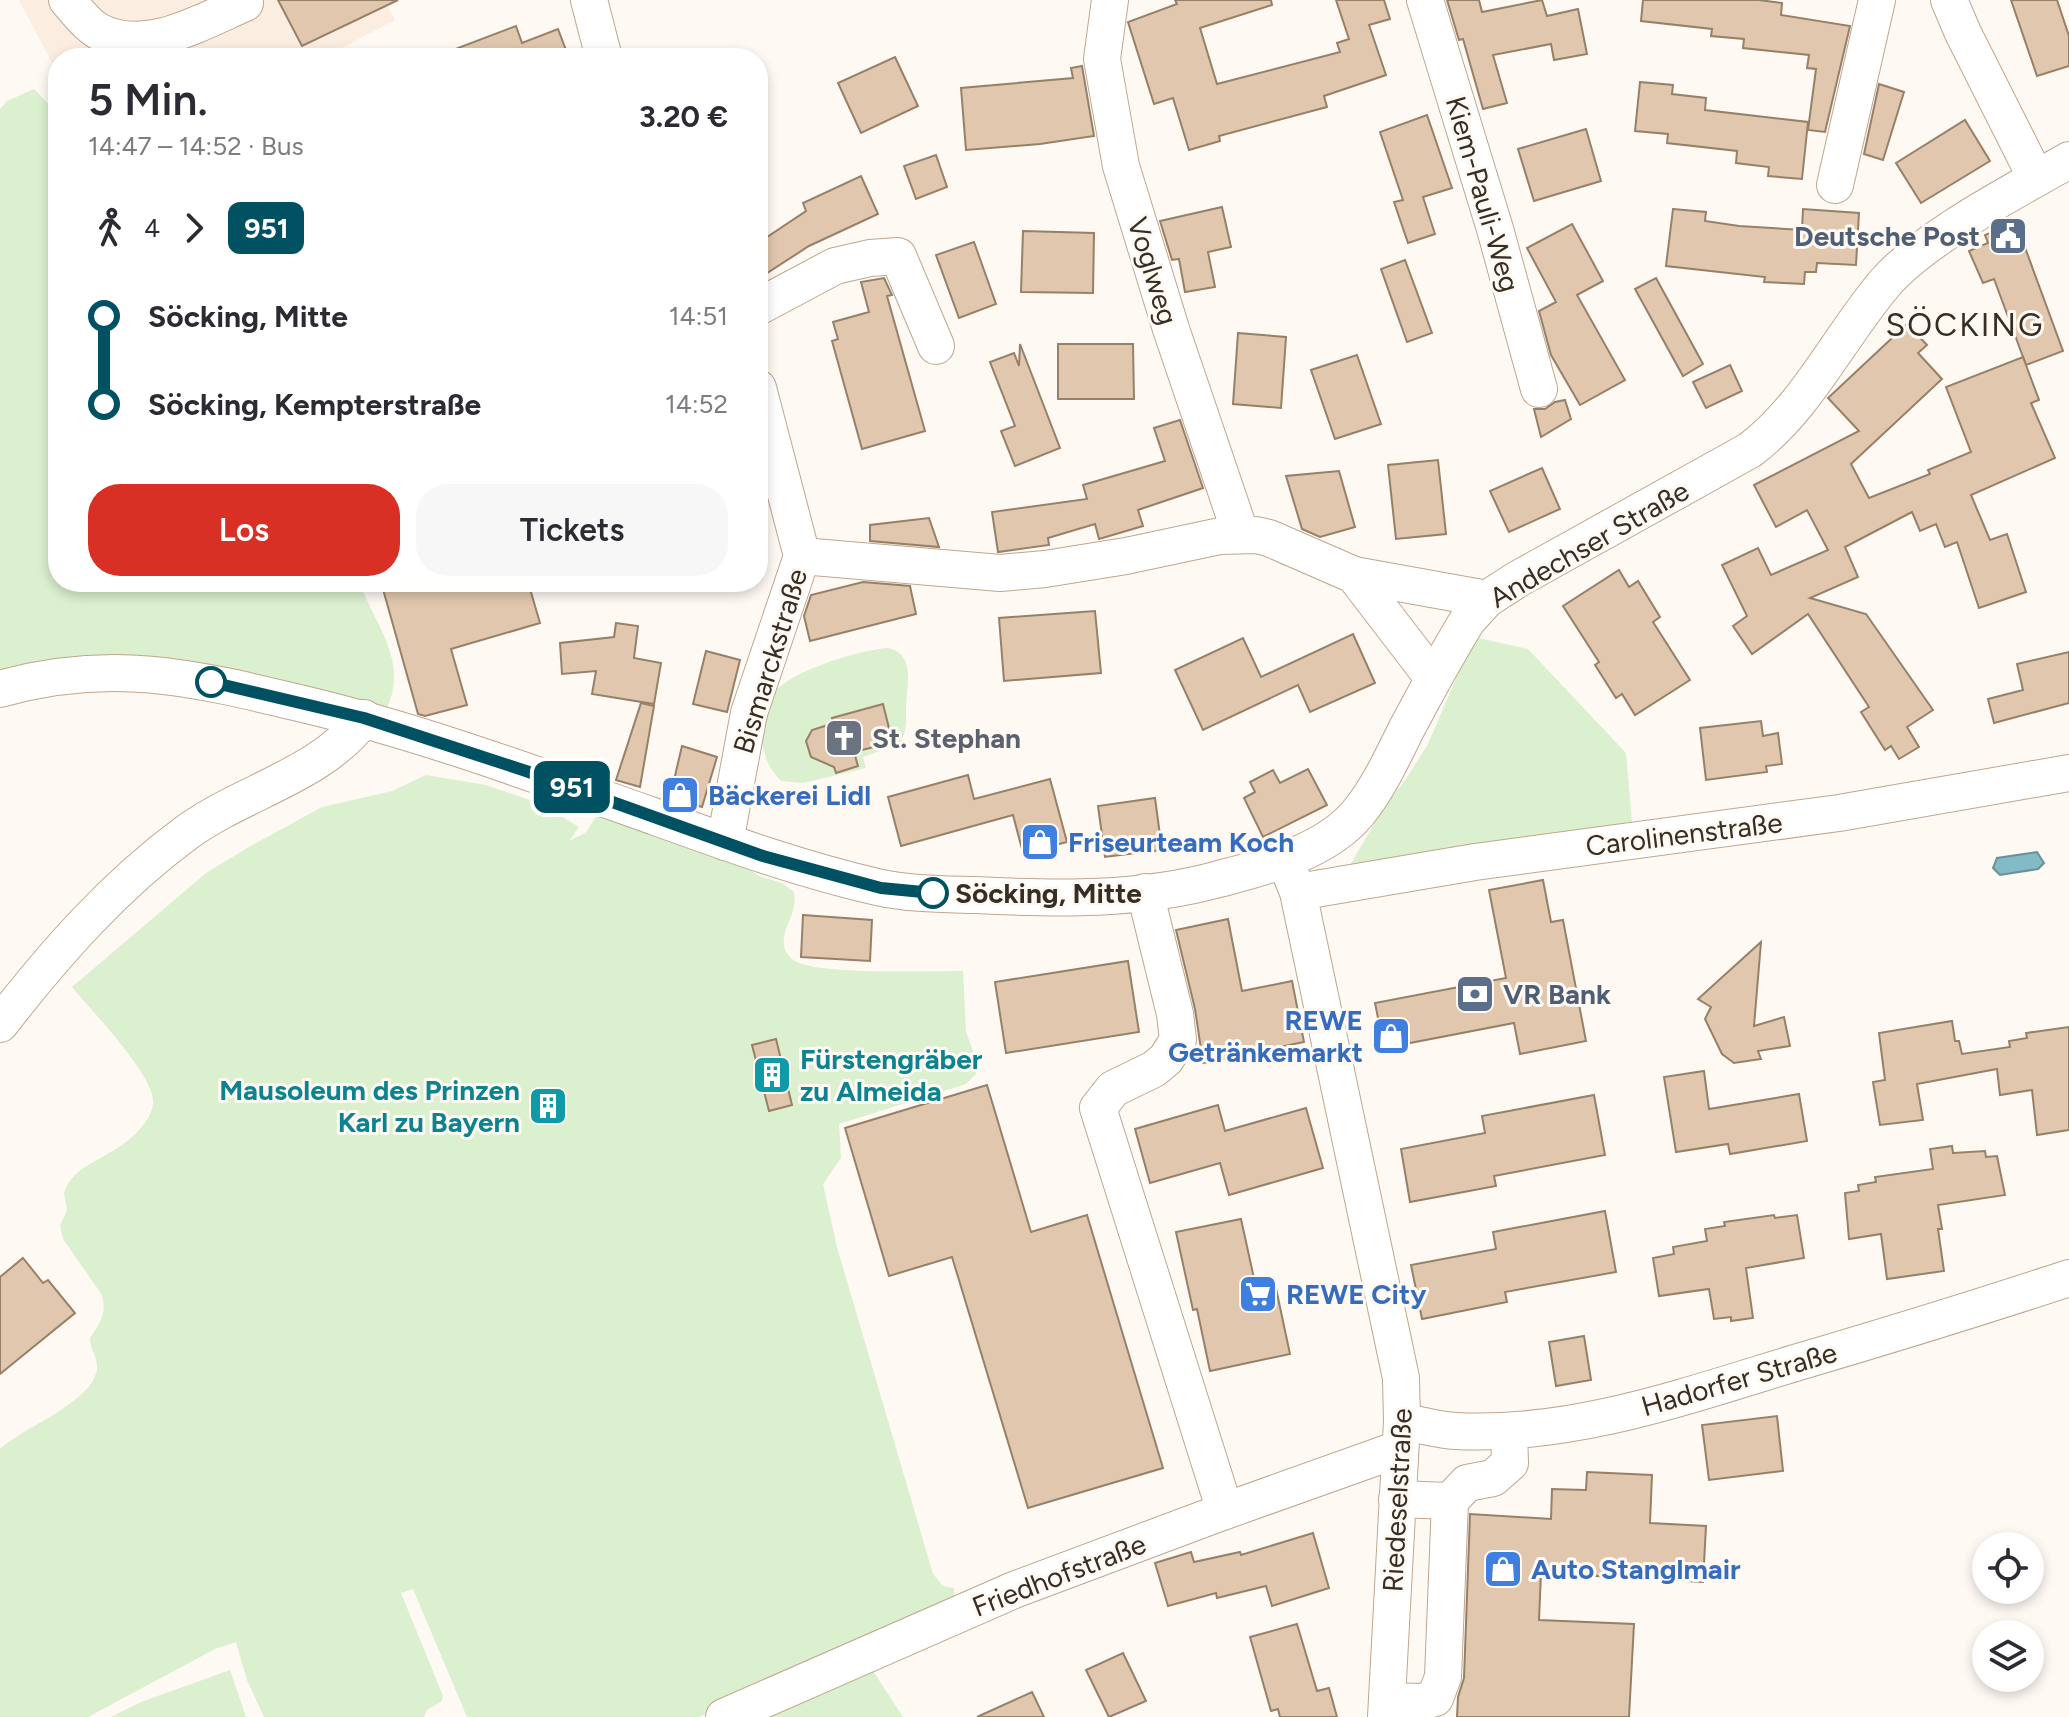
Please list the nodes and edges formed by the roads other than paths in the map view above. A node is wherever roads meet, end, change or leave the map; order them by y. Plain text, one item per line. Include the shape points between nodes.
1 (67, 0) edge
2 (589, 0) edge
3 (1110, 0) edge
4 (1425, 0) edge
5 (1877, 0) edge
6 (1949, 0) edge
7 (245, 3) dead end
8 (601, 48) edge
9 (2069, 160) edge
10 (2036, 178) junction
11 (1835, 185) dead end
12 (768, 302) edge
13 (936, 346) dead end
14 (1539, 389) dead end
15 (768, 460) edge
16 (771, 482) edge
17 (1241, 535) junction
18 (802, 556) junction
19 (1354, 575) junction
20 (1487, 599) junction
21 (1433, 678) junction
22 (0, 689) edge
23 (364, 718) junction
24 (2069, 773) edge
25 (725, 842) junction
26 (1284, 858) junction
27 (1145, 892) junction
28 (1298, 892) junction
29 (0, 1024) edge
30 (2069, 1278) edge
31 (1509, 1431) junction
32 (1401, 1435) junction
33 (1397, 1499) junction
34 (1450, 1501) junction
35 (1225, 1511) junction
36 (1435, 1708) edge
37 (1386, 1709) edge
38 (724, 1717) edge

1 - 7 street via 95,29 119,40 170,35
2 - 8 street
3 - 17 street, Voglweg via 1102,59 1121,166
4 - 14 street, Kiem-Pauli-Weg
5 - 11 street
6 - 10 street
9 - 10 street, Andechser Straße
10 - 20 street, Andechser Straße via 1924,248 1887,280 1769,436 1714,473
12 - 13 street via 835,266 898,256
15 - 16 street, Bismarckstraße
16 - 18 street, Bismarckstraße
17 - 18 street via 1000,573
17 - 19 street via 1269,538
18 - 25 street, Bismarckstraße via 749,713
19 - 20 street
19 - 21 street
20 - 21 street, Andechser Straße via 1467,621
21 - 26 street, Andechser Straße via 1357,815 1322,842
22 - 23 street, Andechser Straße via 74,673 150,672
23 - 25 street, Andechser Straße
23 - 29 street via 350,737 318,760 226,807 137,872 46,965
24 - 28 street, Carolinenstraße via 1839,813 1475,862
25 - 27 street, Andechser Straße via 881,888 1075,899
26 - 27 street, Andechser Straße via 1188,888
26 - 28 street, Riedeselstraße
27 - 35 street via 1178,1040 1166,1059 1113,1089 1098,1108
28 - 32 street, Riedeselstraße via 1401,1378
30 - 31 street, Hadorfer Straße via 1630,1410
31 - 32 street, Hadorfer Straße
31 - 34 street via 1510,1463 1493,1478 1467,1483
32 - 33 street, Riedeselstraße
32 - 35 street, Friedhofstraße
33 - 34 street
33 - 37 street, Riedeselstraße
34 - 36 street via 1443,1677
35 - 38 street, Friedhofstraße via 1014,1590
36 - 37 street via 1421,1702

